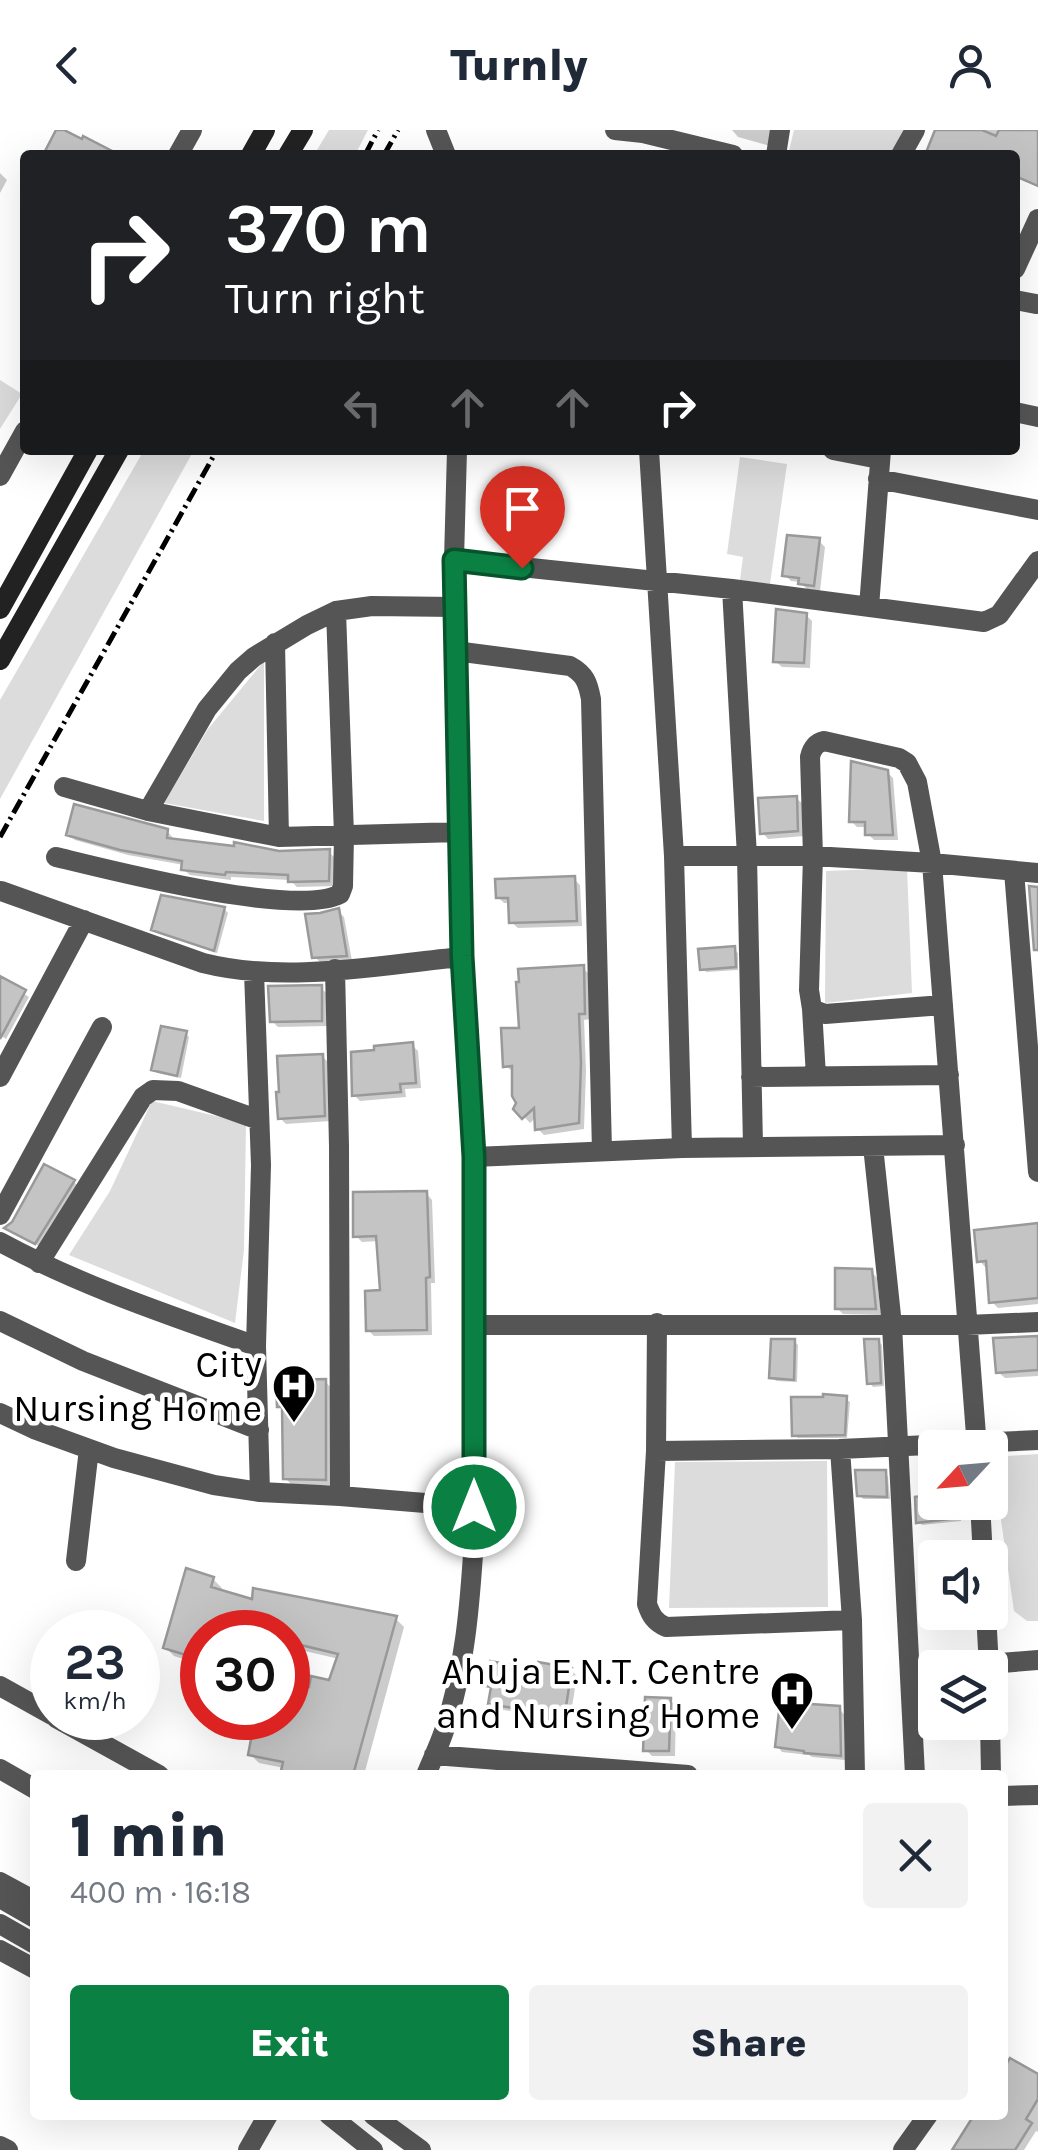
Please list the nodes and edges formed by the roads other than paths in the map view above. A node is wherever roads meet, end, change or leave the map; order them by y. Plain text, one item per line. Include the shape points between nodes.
1 (615, 130) edge
2 (643, 131) edge
3 (708, 139) edge
4 (1038, 219) edge
5 (1020, 258) edge
6 (20, 440) edge
7 (85, 455) edge
8 (115, 455) edge
9 (457, 455) edge
10 (649, 455) edge
11 (851, 455) edge
12 (879, 463) edge
13 (75, 474) junction
14 (0, 476) edge
15 (98, 486) junction
16 (1038, 510) edge
17 (454, 560) junction
18 (1038, 562) edge
19 (658, 583) junction
20 (732, 589) junction
21 (455, 607) junction
22 (869, 608) junction
23 (0, 609) edge
24 (336, 611) junction
25 (276, 643) junction
26 (456, 651) junction
27 (0, 660) edge
28 (64, 787) dead end
29 (148, 811) junction
30 (459, 832) junction
31 (344, 835) junction
32 (279, 836) junction
33 (674, 856) junction
34 (747, 856) junction
35 (813, 856) junction
36 (56, 858) dead end
37 (932, 863) junction
38 (1014, 871) junction
39 (1038, 873) edge
40 (0, 892) edge
41 (84, 920) junction
42 (462, 956) junction
43 (335, 969) junction
44 (254, 972) junction
45 (943, 1005) junction
46 (812, 1009) junction
47 (102, 1027) dead end
48 (949, 1075) junction
49 (816, 1076) junction
50 (0, 1077) edge
51 (751, 1077) junction
52 (259, 1120) junction
53 (955, 1145) junction
54 (752, 1146) junction
55 (872, 1146) junction
56 (682, 1148) junction
57 (602, 1151) junction
58 (474, 1157) junction
59 (1038, 1172) edge
60 (0, 1215) edge
61 (0, 1242) edge
62 (40, 1263) junction
63 (0, 1322) edge
64 (1038, 1322) edge
65 (657, 1324) junction
66 (474, 1325) junction
67 (892, 1325) junction
68 (967, 1325) junction
69 (256, 1346) junction
70 (0, 1413) edge
71 (259, 1430) junction
72 (976, 1430) edge
73 (1038, 1440) edge
74 (1008, 1442) edge
75 (898, 1446) junction
76 (918, 1446) edge
77 (89, 1449) junction
78 (840, 1449) junction
79 (656, 1452) junction
80 (260, 1492) junction
81 (340, 1496) junction
82 (474, 1507) junction
83 (76, 1562) dead end
84 (852, 1620) junction
85 (1038, 1660) edge
86 (1008, 1664) edge
87 (0, 1686) edge
88 (30, 1703) edge
89 (97, 1740) edge
90 (990, 1740) edge
91 (430, 1765) edge
92 (0, 1770) edge
93 (150, 1770) edge
94 (564, 1770) edge
95 (855, 1770) edge
96 (915, 1770) edge
97 (991, 1770) edge
98 (30, 1786) edge
99 (1038, 1795) edge
100 (1008, 1796) edge
101 (0, 1882) edge
102 (30, 1897) edge
103 (0, 1898) edge
104 (30, 1915) edge
105 (0, 1924) edge
106 (30, 1941) edge
107 (0, 1950) edge
108 (30, 1966) edge
109 (265, 2120) edge
110 (335, 2120) edge
111 (380, 2120) edge
112 (924, 2120) edge
113 (0, 2146) edge
114 (8, 2150) edge
115 (248, 2150) edge
116 (373, 2150) edge
117 (422, 2150) edge
118 (903, 2150) edge

1 - 2 street
2 - 3 street
4 - 5 street
6 - 14 street
7 - 13 main road
8 - 15 main road
9 - 17 street
10 - 19 street
11 - 12 street
12 - 16 street
12 - 22 street
13 - 15 main road
13 - 23 main road
15 - 27 main road
17 - 19 street
17 - 21 street
18 - 22 street via 998,615 984,622
19 - 20 street
19 - 33 street
20 - 22 street
20 - 34 street
21 - 24 street
21 - 26 street
24 - 25 street
24 - 31 street
25 - 29 street via 238,671 207,708
25 - 32 street
26 - 30 street
26 - 57 street via 570,666 588,682
28 - 29 street
29 - 32 street
30 - 31 street
30 - 42 street
31 - 32 street
31 - 36 street via 343,886 323,900 222,893
33 - 34 street
33 - 56 street
34 - 35 street
34 - 51 street
35 - 37 street
35 - 37 street via 810,756 824,740 907,764 917,782
35 - 46 street
37 - 38 street
37 - 45 street
38 - 39 street
38 - 59 street
40 - 41 street
41 - 44 street via 203,963
41 - 50 street
42 - 43 street
42 - 58 street
43 - 44 street
43 - 81 street
44 - 52 street
45 - 46 street via 825,1014
45 - 48 street
46 - 49 street
47 - 60 street
48 - 49 street
48 - 53 street
49 - 51 street
51 - 54 street
52 - 62 street via 178,1091 153,1090
52 - 69 street
53 - 55 street
53 - 68 street
54 - 55 street
54 - 56 street
55 - 67 street
56 - 57 street
57 - 58 street
58 - 66 street
61 - 62 street
62 - 69 street
63 - 71 street
64 - 68 street
65 - 66 street
65 - 67 street
65 - 79 street
66 - 82 street
67 - 68 street
67 - 75 street
68 - 72 street
69 - 71 street
70 - 77 street
71 - 80 street
73 - 74 street
75 - 76 street
75 - 78 street
75 - 96 street
77 - 80 street
77 - 83 street
78 - 79 street
78 - 84 street
79 - 84 street via 647,1604 656,1622 666,1627
80 - 81 street
81 - 82 street
82 - 91 street via 465,1642
84 - 95 street
85 - 86 street
87 - 88 street
89 - 93 street
90 - 97 street
91 - 94 street
92 - 98 street
99 - 100 street
101 - 102 street
103 - 104 street
105 - 106 street
107 - 108 street
109 - 115 street
110 - 116 street
111 - 117 street
112 - 118 street
113 - 114 street

